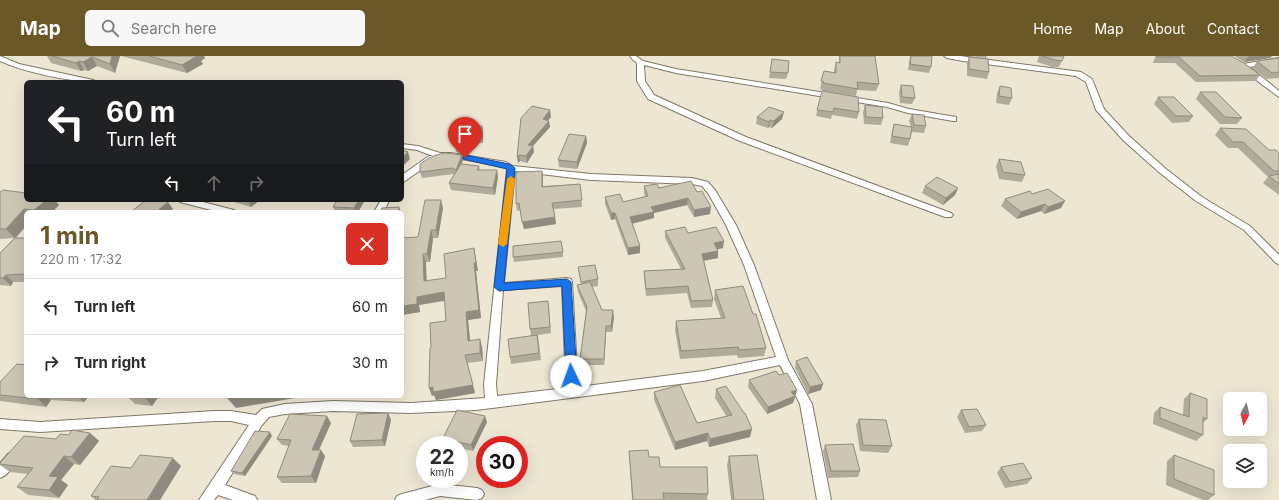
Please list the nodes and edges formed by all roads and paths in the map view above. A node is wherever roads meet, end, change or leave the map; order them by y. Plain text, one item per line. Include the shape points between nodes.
1 (633, 56) edge
2 (947, 56) edge
3 (0, 58) edge
4 (1279, 60) edge
5 (641, 62) junction
6 (84, 80) edge
7 (1279, 95) edge
8 (953, 119) dead end
9 (404, 146) edge
10 (439, 155) junction
11 (511, 168) junction
12 (404, 178) edge
13 (191, 202) edge
14 (223, 210) edge
15 (948, 215) dead end
16 (1279, 261) edge
17 (499, 287) junction
18 (783, 360) junction
19 (572, 392) junction
20 (335, 401) edge
21 (491, 402) junction
22 (258, 421) junction
23 (0, 424) edge
24 (40, 426) junction
25 (30, 438) edge
26 (20, 449) edge
27 (0, 472) edge
28 (216, 488) junction
29 (477, 494) dead end
30 (206, 500) edge
31 (250, 500) edge
32 (402, 500) edge
33 (824, 500) edge

1 - 5 street
2 - 16 street via 1012,66 1025,63 1085,77 1100,110 1126,138 1199,199 1247,228
3 - 6 street via 17,66
4 - 7 street via 1241,65
5 - 8 street via 676,71 888,105
5 - 15 street via 641,83 651,97 743,139
9 - 10 street
10 - 11 street via 452,155
10 - 12 street via 426,160
11 - 17 street
11 - 18 street via 591,178 692,180 705,184 731,225 750,265
13 - 14 street
17 - 19 street via 567,282
17 - 21 street via 490,384
18 - 19 street via 703,376
18 - 33 street via 806,404
19 - 21 street
20 - 21 street via 411,408
20 - 22 street via 285,408 266,413
22 - 24 street via 214,416
22 - 28 street
23 - 24 street
24 - 25 street
26 - 27 street
28 - 30 street
28 - 31 street
29 - 32 street via 440,490

